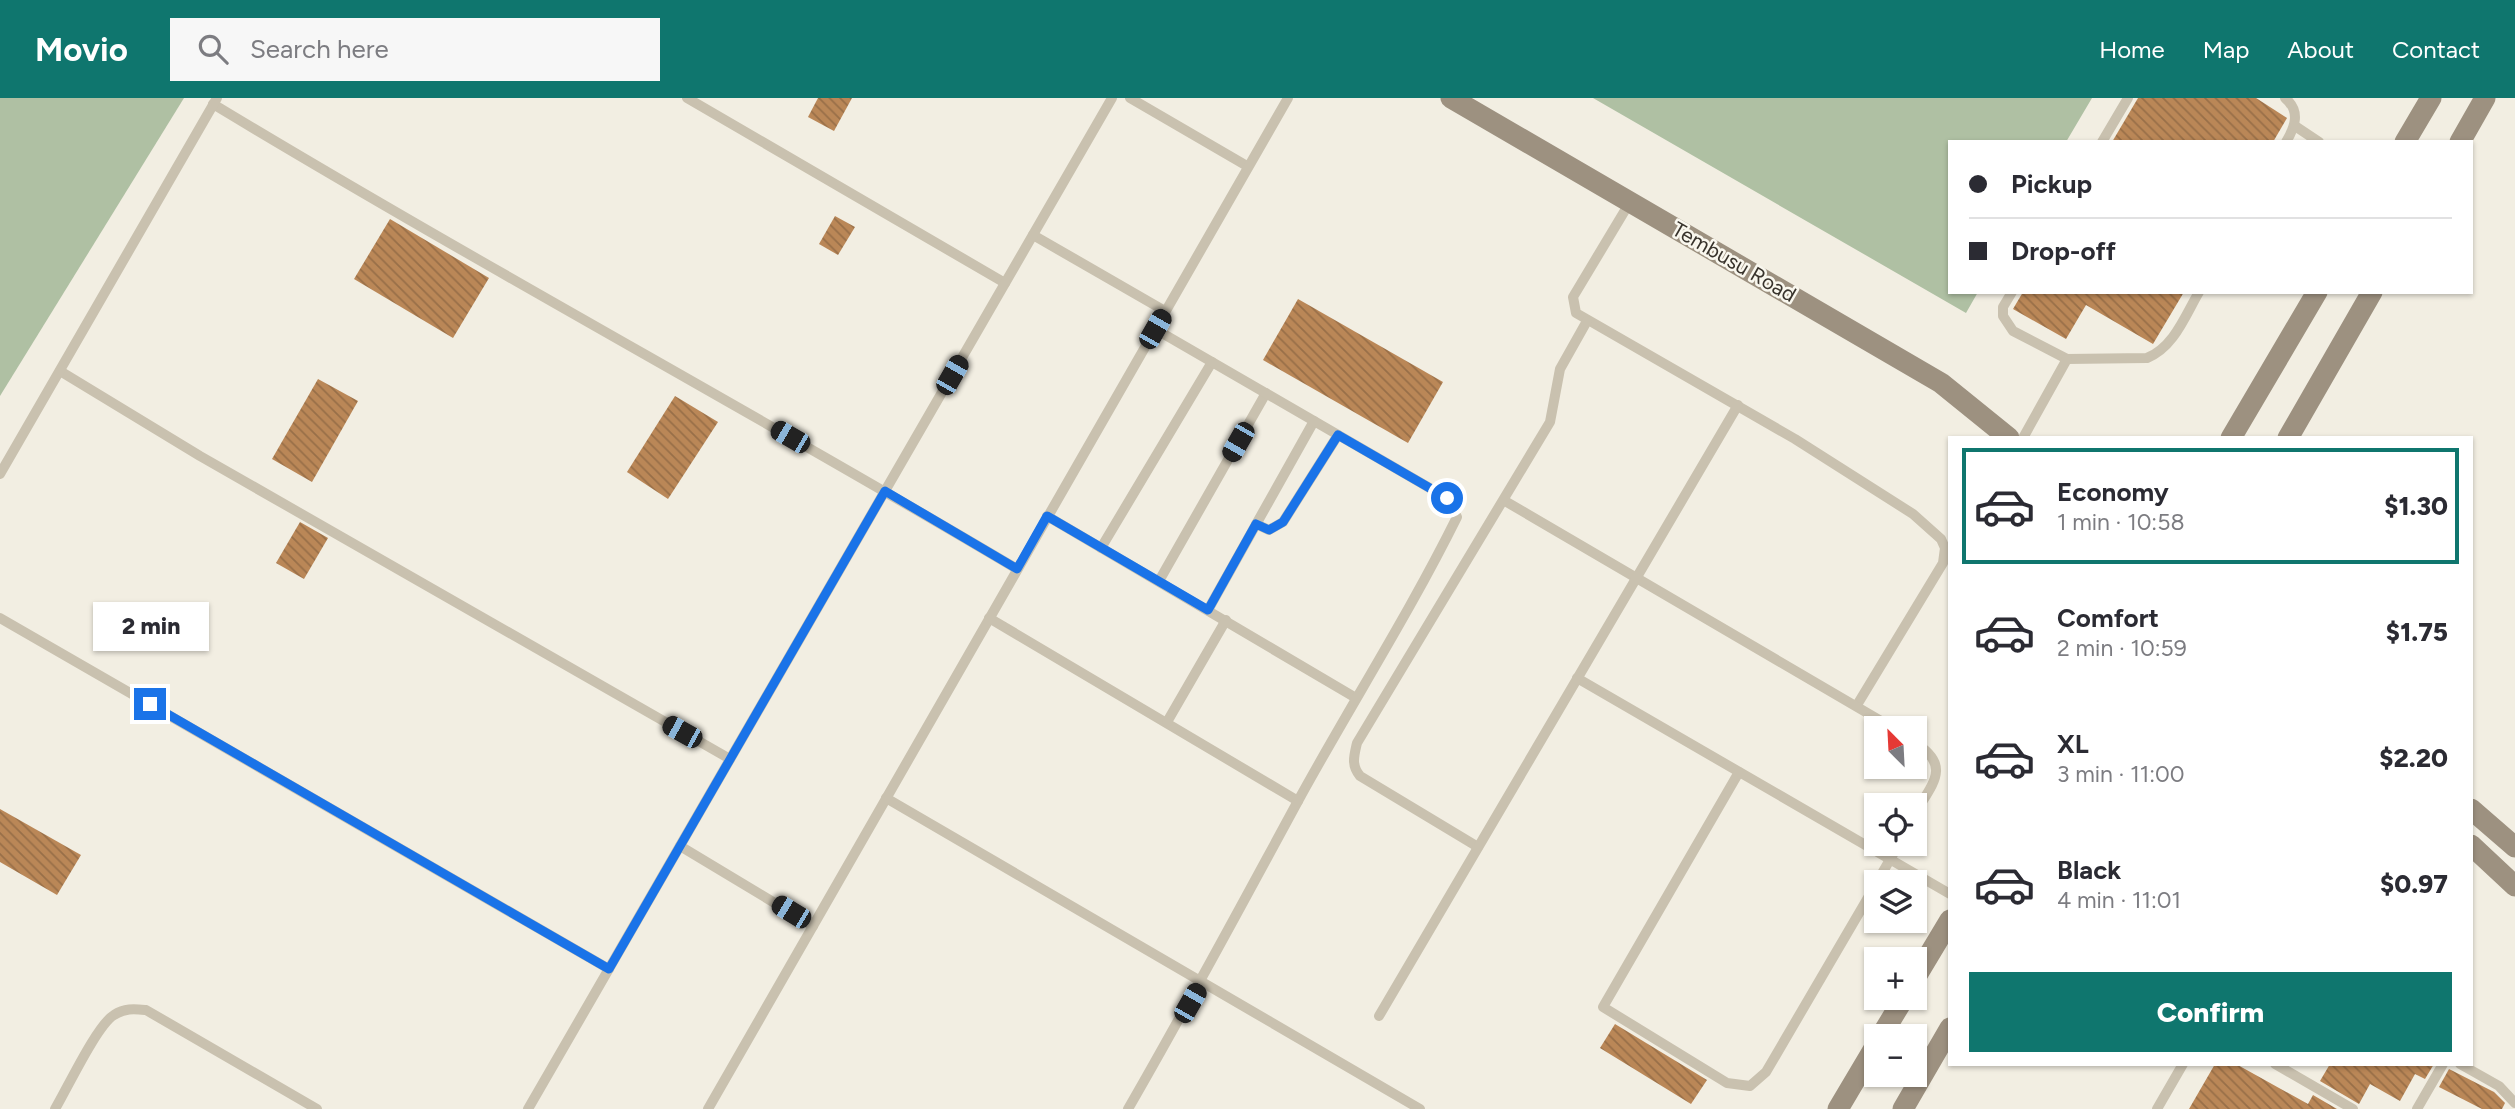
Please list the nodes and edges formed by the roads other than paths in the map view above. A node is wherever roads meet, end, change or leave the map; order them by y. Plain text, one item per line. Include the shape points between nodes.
1 (687, 98) edge
2 (1112, 98) edge
3 (1130, 98) edge
4 (1288, 98) edge
5 (1451, 98) edge
6 (2128, 98) edge
7 (2285, 98) edge
8 (2431, 98) edge
9 (2485, 98) edge
10 (215, 101) edge
11 (2295, 126) junction
12 (2103, 140) edge
13 (2287, 140) edge
14 (2316, 140) edge
15 (2406, 140) edge
16 (2461, 140) edge
17 (1248, 166) junction
18 (1630, 202) junction
19 (1033, 235) junction
20 (1005, 283) junction
21 (2011, 294) edge
22 (2198, 294) edge
23 (2316, 294) edge
24 (2371, 294) edge
25 (1165, 311) junction
26 (1587, 321) junction
27 (1155, 329) junction
28 (2067, 359) junction
29 (1212, 362) junction
30 (60, 371) junction
31 (1266, 393) junction
32 (1738, 405) junction
33 (1314, 421) junction
34 (1338, 435) junction
35 (2007, 436) edge
36 (2024, 436) edge
37 (2232, 436) edge
38 (2289, 436) edge
39 (0, 474) edge
40 (885, 491) junction
41 (1505, 501) junction
42 (1047, 516) junction
43 (1256, 524) junction
44 (1101, 548) junction
45 (1017, 569) junction
46 (1637, 578) junction
47 (1159, 581) junction
48 (1208, 610) junction
49 (0, 618) edge
50 (989, 618) junction
51 (1226, 620) junction
52 (1577, 678) junction
53 (1356, 698) junction
54 (1857, 705) junction
55 (1874, 716) edge
56 (1167, 722) junction
57 (1927, 750) edge
58 (730, 759) junction
59 (1739, 772) junction
60 (1927, 793) edge
61 (886, 798) junction
62 (1298, 801) junction
63 (2473, 811) edge
64 (680, 846) junction
65 (1478, 847) junction
66 (2473, 847) edge
67 (2515, 847) edge
68 (1892, 856) edge
69 (1890, 859) junction
70 (1884, 870) edge
71 (2515, 886) edge
72 (1948, 893) edge
73 (1864, 905) edge
74 (1948, 923) edge
75 (813, 926) junction
76 (1927, 958) edge
77 (609, 969) junction
78 (1202, 982) junction
79 (1379, 1016) dead end
80 (1948, 1031) edge
81 (1864, 1065) edge
82 (2182, 1066) edge
83 (2278, 1066) edge
84 (2442, 1066) edge
85 (2464, 1066) edge
86 (2515, 1103) edge
87 (55, 1109) edge
88 (317, 1109) edge
89 (528, 1109) edge
90 (708, 1109) edge
91 (1128, 1109) edge
92 (1420, 1109) edge
93 (1838, 1109) edge
94 (1903, 1109) edge
95 (2157, 1109) edge
96 (2353, 1109) edge
97 (2417, 1109) edge

1 - 20 lane
2 - 19 lane
3 - 17 lane
4 - 17 lane
5 - 18 street, Tembusu Road
6 - 12 lane
7 - 11 lane via 2295,111
8 - 15 street
9 - 16 street
10 - 30 lane
10 - 40 lane via 385,208
11 - 13 lane
11 - 14 lane
17 - 25 lane
18 - 26 lane via 1573,297 1576,313
18 - 35 street, Tembusu Road via 1941,383
19 - 20 lane
19 - 25 lane
20 - 40 lane
21 - 28 lane via 2003,307 2013,331
22 - 28 lane via 2169,344 2158,354
23 - 37 street
24 - 38 street
25 - 27 lane
26 - 32 lane
26 - 41 lane via 1560,369 1550,422
27 - 29 lane
27 - 42 lane
28 - 36 lane
29 - 31 lane
29 - 44 lane
30 - 39 lane
30 - 58 lane
31 - 33 lane
31 - 47 lane
32 - 46 lane
32 - 54 lane via 1913,514 1941,538 1945,548 1943,563
33 - 34 lane
33 - 43 lane
34 - 43 lane via 1283,522 1269,530
34 - 53 lane via 1447,498 1457,517
40 - 45 lane
40 - 58 lane
41 - 46 lane
41 - 65 lane via 1357,743 1353,757 1360,776
42 - 44 lane
42 - 45 lane
43 - 48 lane
44 - 47 lane
45 - 50 lane
46 - 52 lane
46 - 54 lane
47 - 48 lane
48 - 51 lane
49 - 77 lane
50 - 56 lane
50 - 61 lane
51 - 53 lane
51 - 56 lane
52 - 59 lane
52 - 65 lane
53 - 62 lane
54 - 55 lane
56 - 62 lane
57 - 60 lane via 1937,775
58 - 64 lane
59 - 69 lane
59 - 73 lane via 1602,1007 1727,1083 1750,1086 1766,1072
61 - 75 lane
61 - 78 lane
62 - 78 lane
63 - 67 street
64 - 75 lane
64 - 77 lane
65 - 79 lane
66 - 71 street
68 - 69 lane
69 - 70 lane
69 - 72 lane
74 - 76 street
75 - 90 lane
77 - 89 lane
78 - 91 lane
78 - 92 lane
80 - 94 street
81 - 93 street
82 - 95 lane
83 - 96 lane
84 - 97 lane
85 - 86 lane via 2499,1086
87 - 88 lane via 106,1021 126,1009 146,1010

